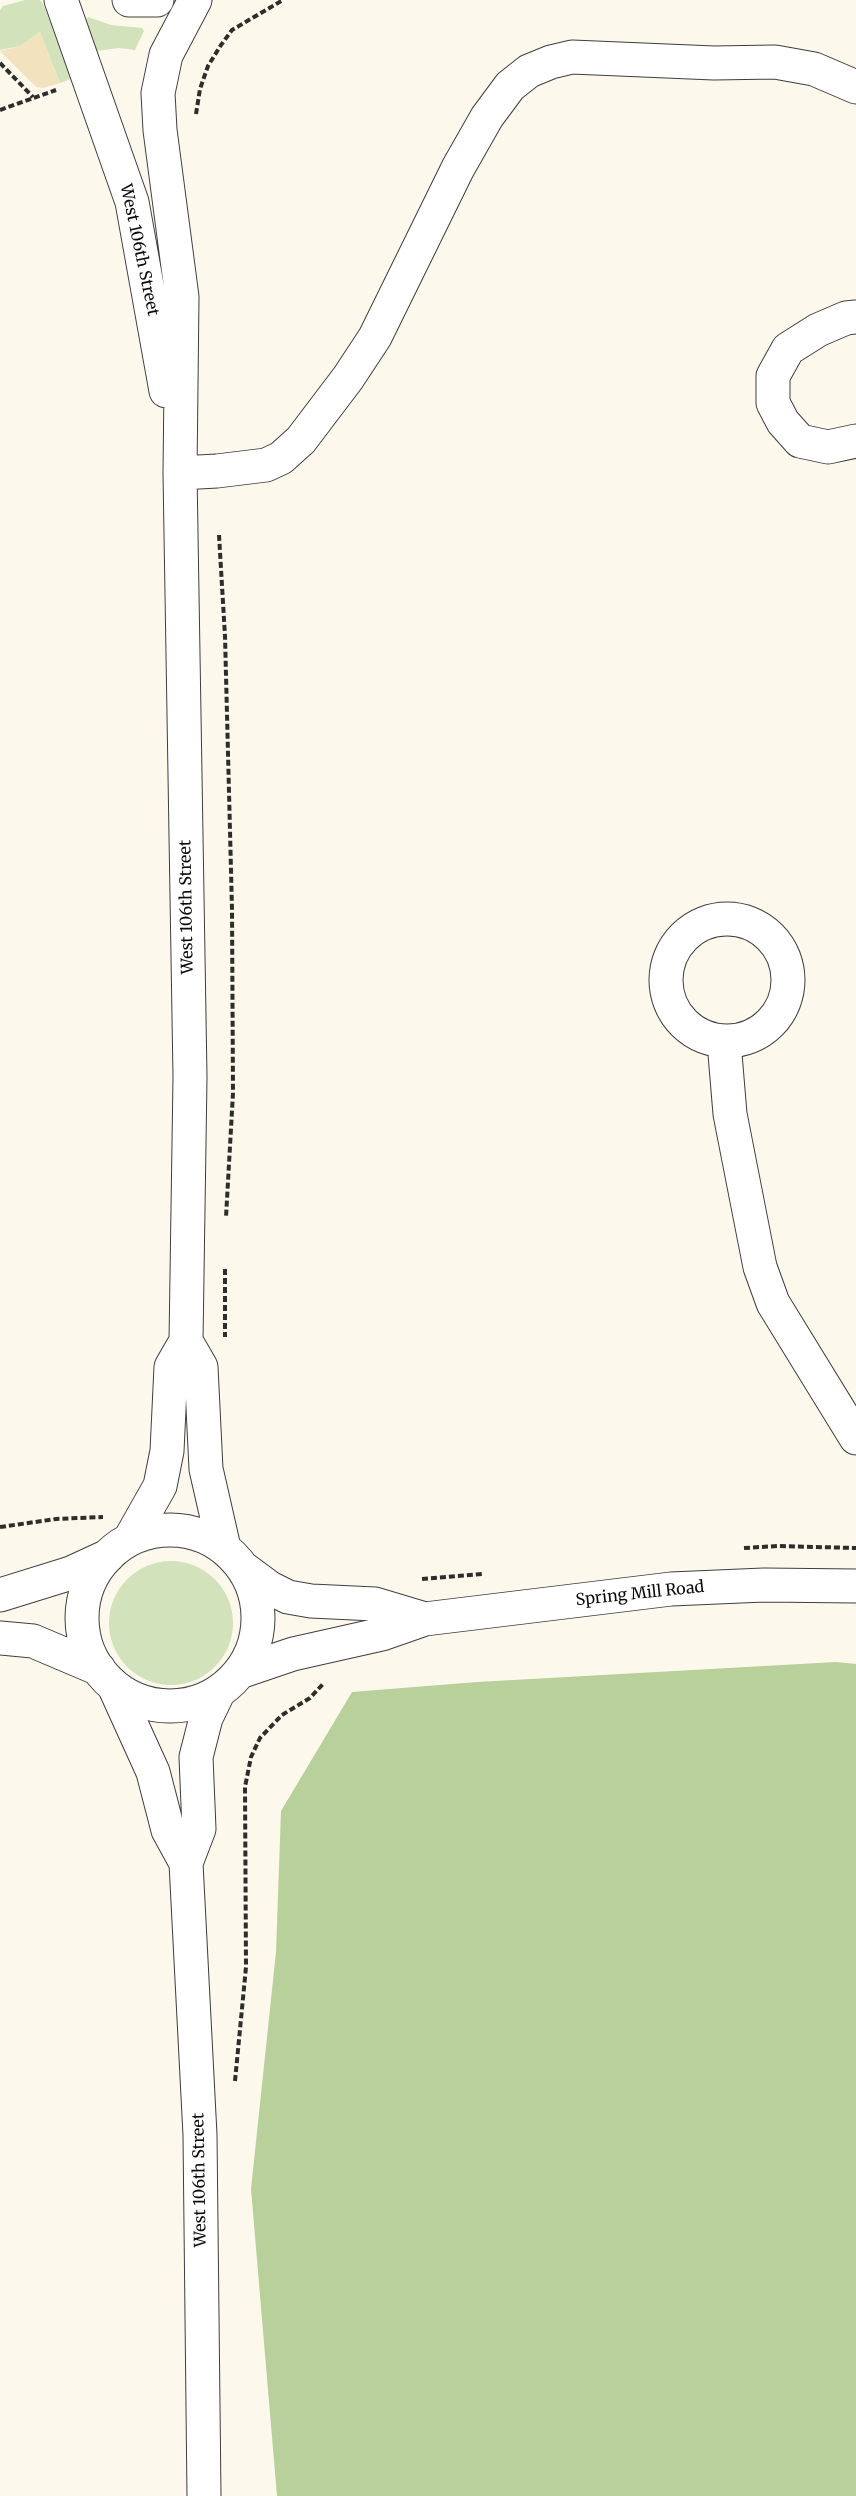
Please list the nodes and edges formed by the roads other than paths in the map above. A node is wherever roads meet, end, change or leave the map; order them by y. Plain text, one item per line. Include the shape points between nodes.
1 (61, 0) edge
2 (129, 0) edge
3 (157, 0) edge
4 (195, 0) edge
5 (856, 87) edge
6 (856, 317) edge
7 (856, 441) edge
8 (180, 472) junction
9 (724, 1042) dead end
10 (186, 1341) junction
11 (856, 1438) edge
12 (115, 1537) junction
13 (234, 1558) junction
14 (856, 1586) edge
15 (0, 1595) edge
16 (425, 1619) junction
17 (0, 1638) edge
18 (106, 1678) junction
19 (230, 1681) junction
20 (186, 1863) junction
21 (204, 2496) edge

1 - 8 street, West 106th Street via 132,202
2 - 3 street
4 - 8 street, West 106th Street via 166,55 158,93 182,297
5 - 8 street via 814,69 775,63 572,57 529,71 510,86 487,117 375,337 301,440 281,458 266,465
6 - 7 street via 818,330 788,349 773,376 773,403 800,441 828,447
8 - 10 street, West 106th Street via 190,1077
9 - 11 street via 730,1114 760,1266 773,1303
10 - 12 street, West 106th Street via 171,1367 167,1451 160,1486
10 - 13 street via 201,1367 206,1469
12 - 13 street via 178,1530 203,1535
12 - 15 street via 71,1573
12 - 18 street via 91,1581 83,1611 86,1642
13 - 16 street, Spring Mill Road via 270,1588 288,1596 375,1604
13 - 19 street via 252,1584 259,1620 250,1656
14 - 16 street, Spring Mill Road via 670,1589
16 - 19 street, Spring Mill Road via 382,1634 293,1654
17 - 18 street via 33,1641
18 - 19 street via 133,1698 154,1705 177,1706 199,1701
18 - 20 street, West 106th Street via 153,1772 168,1830
19 - 20 street, West 106th Street via 206,1718 196,1757 199,1829
20 - 21 street, West 106th Street via 200,2135

